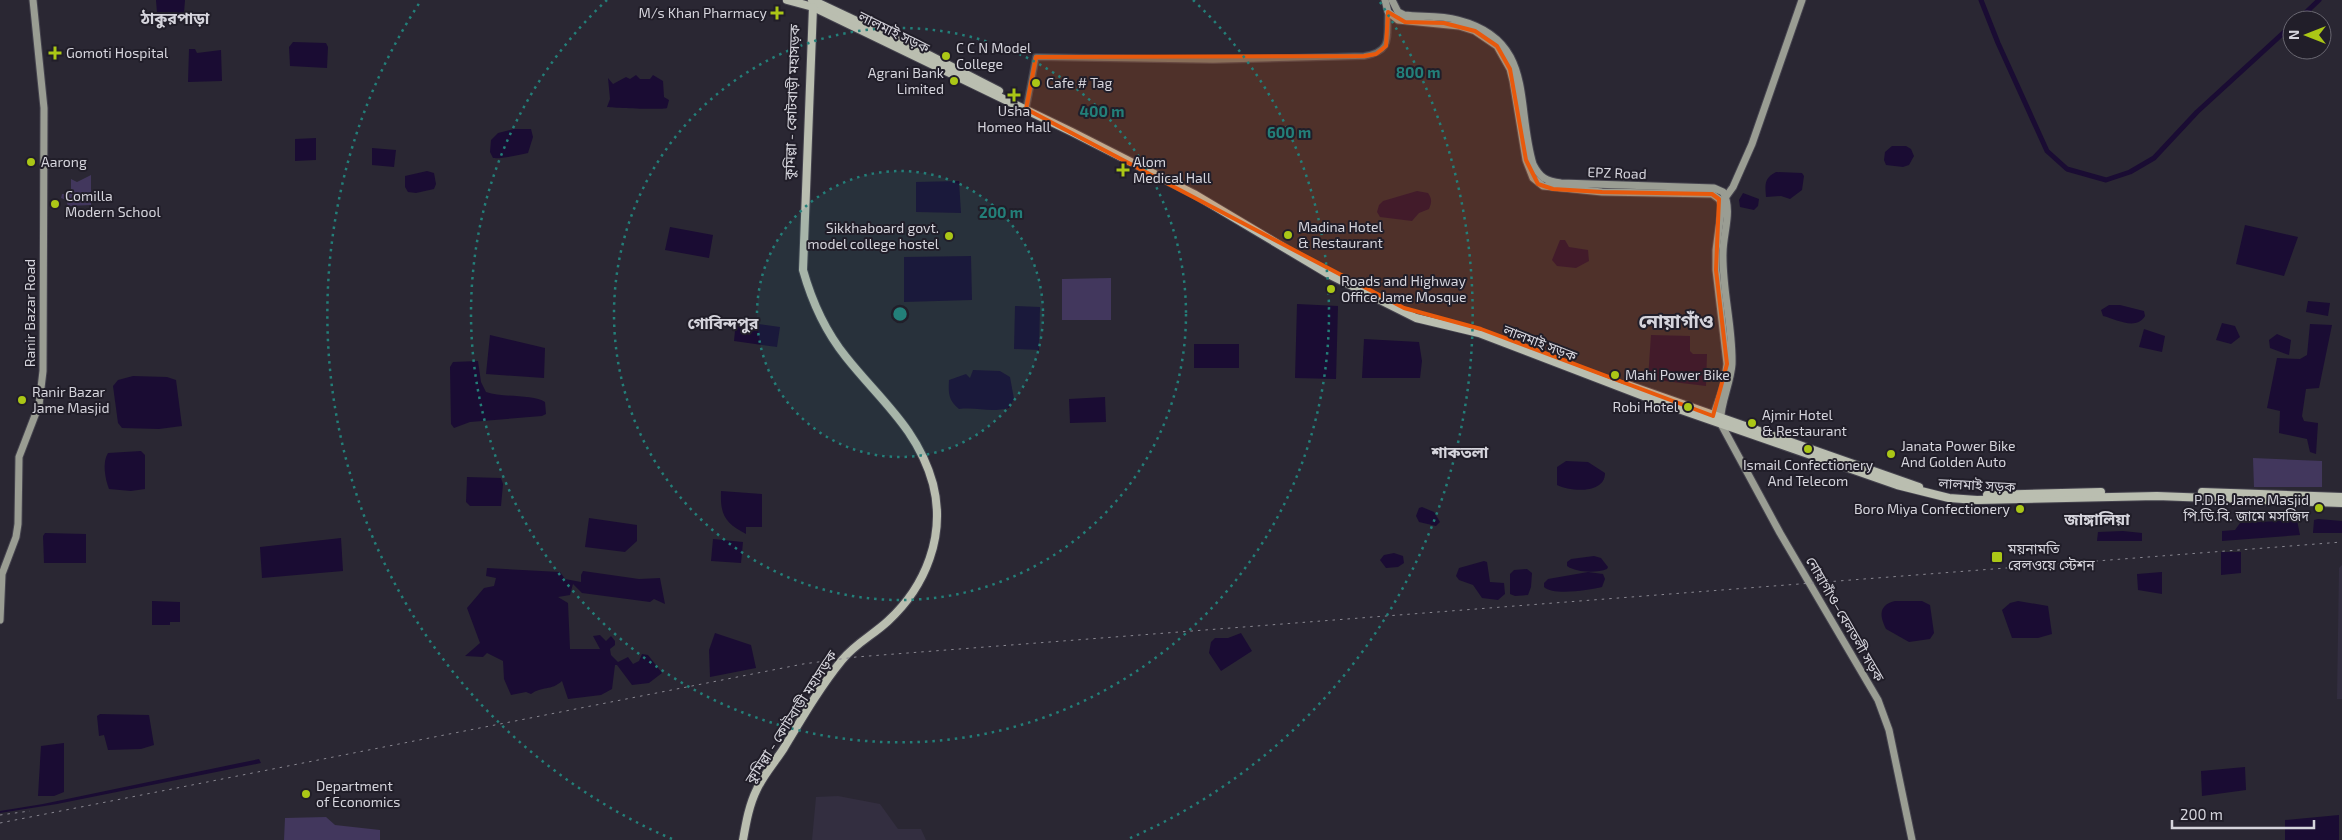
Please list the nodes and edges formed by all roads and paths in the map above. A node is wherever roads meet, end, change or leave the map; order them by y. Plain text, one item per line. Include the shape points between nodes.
1 (33, 0) edge
2 (787, 0) edge
3 (1385, 0) edge
4 (1392, 0) edge
5 (1802, 0) edge
6 (811, 4) edge
7 (1388, 12) junction
8 (1026, 107) junction
9 (1622, 189) junction
10 (1723, 199) junction
11 (1716, 420) junction
12 (2342, 497) edge
13 (2326, 499) junction
14 (2342, 502) edge
15 (0, 620) edge
16 (743, 840) edge
17 (1912, 840) edge

1 - 15 main road, Ranir Bazar Road via 44,108 43,371 39,405 19,457 18,524 2,578
2 - 6 main road, লালমাই সড়ক
3 - 7 main road
4 - 9 main road, EPZ Road via 1398,12 1404,15 1462,21 1483,30 1504,45 1515,64 1520,84 1530,153 1538,175 1544,180
5 - 10 main road via 1752,144 1733,187
6 - 8 main road, লালমাই সড়ক
6 - 16 main road, কুমিল্লা - কোটবাড়ী মহাসড়ক via 803,270 813,302 828,331 846,358 917,443 933,486 936,526 934,546 922,580 888,622 853,647 811,704 757,789
7 - 8 street via 1386,46 1376,54 1364,56 1231,60 1036,57
7 - 9 main road, EPZ Road via 1392,18 1405,22 1459,26 1475,31 1497,46 1510,68 1526,160 1538,184 1552,189
8 - 11 main road, লালমাই সড়ক via 1233,215 1330,274 1416,318 1479,333
9 - 10 main road, EPZ Road via 1714,188 1723,192
10 - 11 main road via 1728,207 1723,260 1729,364
11 - 13 main road, লালমাই সড়ক via 1897,485 1949,498 2228,496
11 - 17 main road, নোয়াগাঁও–বেলতলী সড়ক via 1878,700 1888,730
12 - 13 main road, লালমাই সড়ক
13 - 14 main road, লালমাই সড়ক

